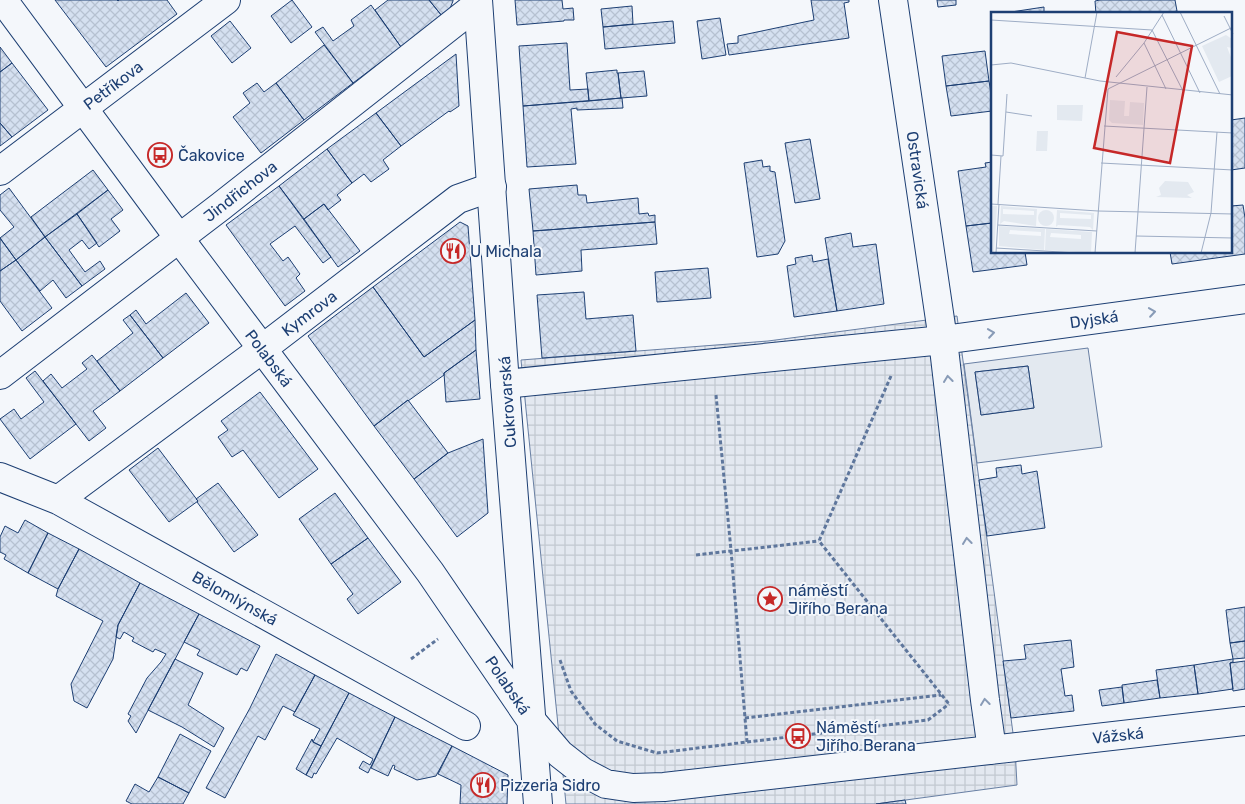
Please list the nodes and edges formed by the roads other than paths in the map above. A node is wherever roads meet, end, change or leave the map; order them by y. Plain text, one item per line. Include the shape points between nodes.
1 (3, 0) edge
2 (226, 0) edge
3 (893, 0) edge
4 (478, 2) edge
5 (82, 108) junction
6 (0, 171) edge
7 (492, 187) junction
8 (180, 238) junction
9 (1245, 299) edge
10 (943, 340) junction
11 (262, 349) junction
12 (0, 375) edge
13 (505, 384) junction
14 (0, 477) edge
15 (58, 500) junction
16 (531, 720) junction
17 (1245, 721) edge
18 (466, 726) dead end
19 (992, 750) junction
20 (538, 804) edge

1 - 5 street, Polabská
2 - 5 street, Petříkova
3 - 10 street, Ostravická
4 - 7 street, Cukrovarská
4 - 8 street, Jindřichova
5 - 6 street, Petříkova
5 - 8 street, Polabská
7 - 11 street, Kymrova via 458,199
7 - 13 street, Cukrovarská
8 - 11 street, Polabská
8 - 12 street, Jindřichova
10 -> 9 street, Dyjská
10 - 13 street
19 -> 10 street
11 - 15 street, Kymrova
11 - 16 street, Polabská via 430,572
13 - 16 street, Cukrovarská
14 - 15 street, Bělomlýnská
15 - 18 street, Bělomlýnská
16 - 19 street via 560,754 582,772 606,784 633,788
16 - 20 street, Cukrovarská
17 - 19 street, Vážská

